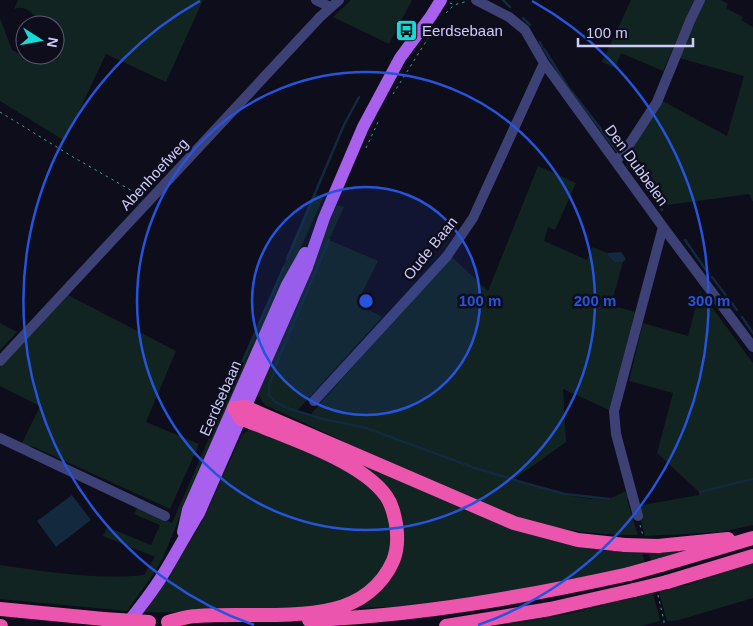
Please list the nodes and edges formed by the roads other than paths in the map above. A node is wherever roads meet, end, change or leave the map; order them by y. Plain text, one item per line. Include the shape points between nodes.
1 (316, 0) edge
2 (339, 0) edge
3 (430, 0) edge
4 (441, 0) edge
5 (476, 0) edge
6 (700, 0) edge
7 (491, 4) edge
8 (330, 7) junction
9 (415, 36) junction
10 (544, 62) junction
11 (615, 161) junction
12 (663, 227) junction
13 (753, 347) edge
14 (0, 361) edge
15 (314, 401) dead end
16 (240, 411) junction
17 (0, 438) edge
18 (165, 516) dead end
19 (638, 516) dead end
20 (752, 539) edge
21 (753, 556) edge
22 (0, 609) edge
23 (168, 622) junction
24 (125, 626) edge
25 (446, 626) edge

1 - 8 street
2 - 8 street, Abenhoefweg
3 - 9 main road, Eerdsebaan
4 - 9 main road, Eerdsebaan
5 - 7 street, Den Dubbelen via 487,7
6 - 11 street via 657,102 624,154
7 - 10 street, Den Dubbelen via 525,30
8 - 14 street, Abenhoefweg
9 - 16 main road, Eerdsebaan via 363,127 324,218 287,285
10 - 11 street, Den Dubbelen
10 - 15 street, Oude Baan via 478,208 460,239
11 - 12 street, Den Dubbelen
12 - 13 street
12 - 19 street, Den Dubbelen via 614,411 616,434
16 - 20 highway, bridge via 514,523 578,540 658,546
16 - 23 highway via 353,467 378,486 389,501 395,519 398,546 394,558 381,582 363,598 334,609 272,615 195,616
16 - 24 main road, Eerdsebaan via 199,513 161,578
17 - 18 street
20 - 23 highway, bridge via 630,574 493,601 311,620
21 - 25 highway, bridge via 634,590 550,609
22 - 23 highway, bridge

